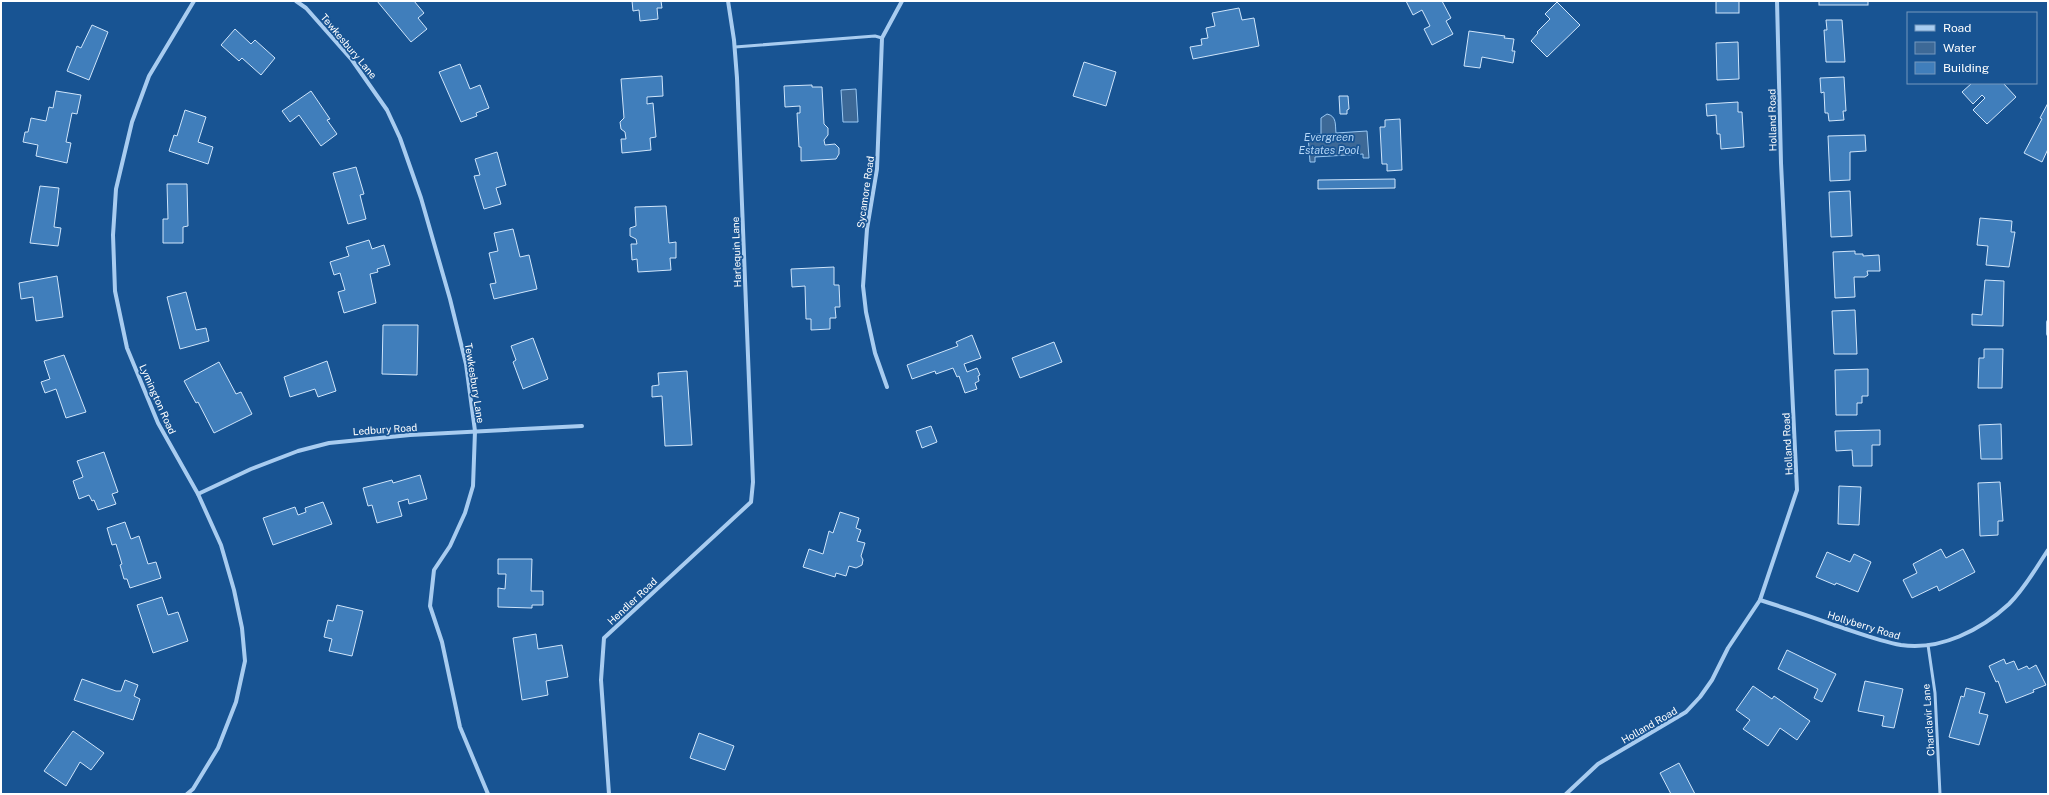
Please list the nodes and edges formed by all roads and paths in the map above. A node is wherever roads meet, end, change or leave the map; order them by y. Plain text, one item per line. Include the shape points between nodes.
1 (194, 1) edge
2 (296, 1) edge
3 (728, 1) edge
4 (902, 1) edge
5 (1777, 1) edge
6 (882, 38) junction
7 (735, 47) junction
8 (2048, 322) edge
9 (2048, 334) edge
10 (887, 387) dead end
11 (582, 426) dead end
12 (474, 431) junction
13 (198, 494) junction
14 (751, 502) joint
15 (2048, 550) edge
16 (1760, 600) junction
17 (1928, 645) junction
18 (187, 794) edge
19 (488, 794) edge
20 (609, 794) edge
21 (1566, 794) edge
22 (1940, 794) edge

1 - 13 street, Lymington Road via 149,76 132,122 116,189 113,235 115,291 127,348 158,423
2 - 12 street, Tewkesbury Lane via 306,8 352,60 386,110 400,138 421,198 450,299 466,364
3 - 7 street, Harlequin Lane
4 - 6 street, Sycamore Road
5 - 16 street, Holland Road via 1781,163 1797,490
6 - 7 lane via 875,36
6 - 10 street, Sycamore Road via 877,169 867,229 863,286 875,353
7 - 14 street, Harlequin Lane via 753,482
8 - 9 street
11 - 12 street, Ledbury Road
12 - 13 street, Ledbury Road via 329,443 298,451 250,469
12 - 19 street, Tewkesbury Lane via 472,486 465,513 450,546 434,570 430,606 442,642 460,727
13 - 18 street, Lymington Road via 221,545 234,590 246,661 236,702 218,748 193,789
14 - 20 street, Hendler Road via 604,638 601,680
15 - 17 street, Hollyberry Road via 2008,604 1979,626 1943,642
16 - 17 street, Hollyberry Road via 1883,640 1902,645
16 - 21 street, Holland Road via 1728,648 1712,680 1686,712 1598,764
17 - 22 lane, Charclavir Lane via 1935,693

